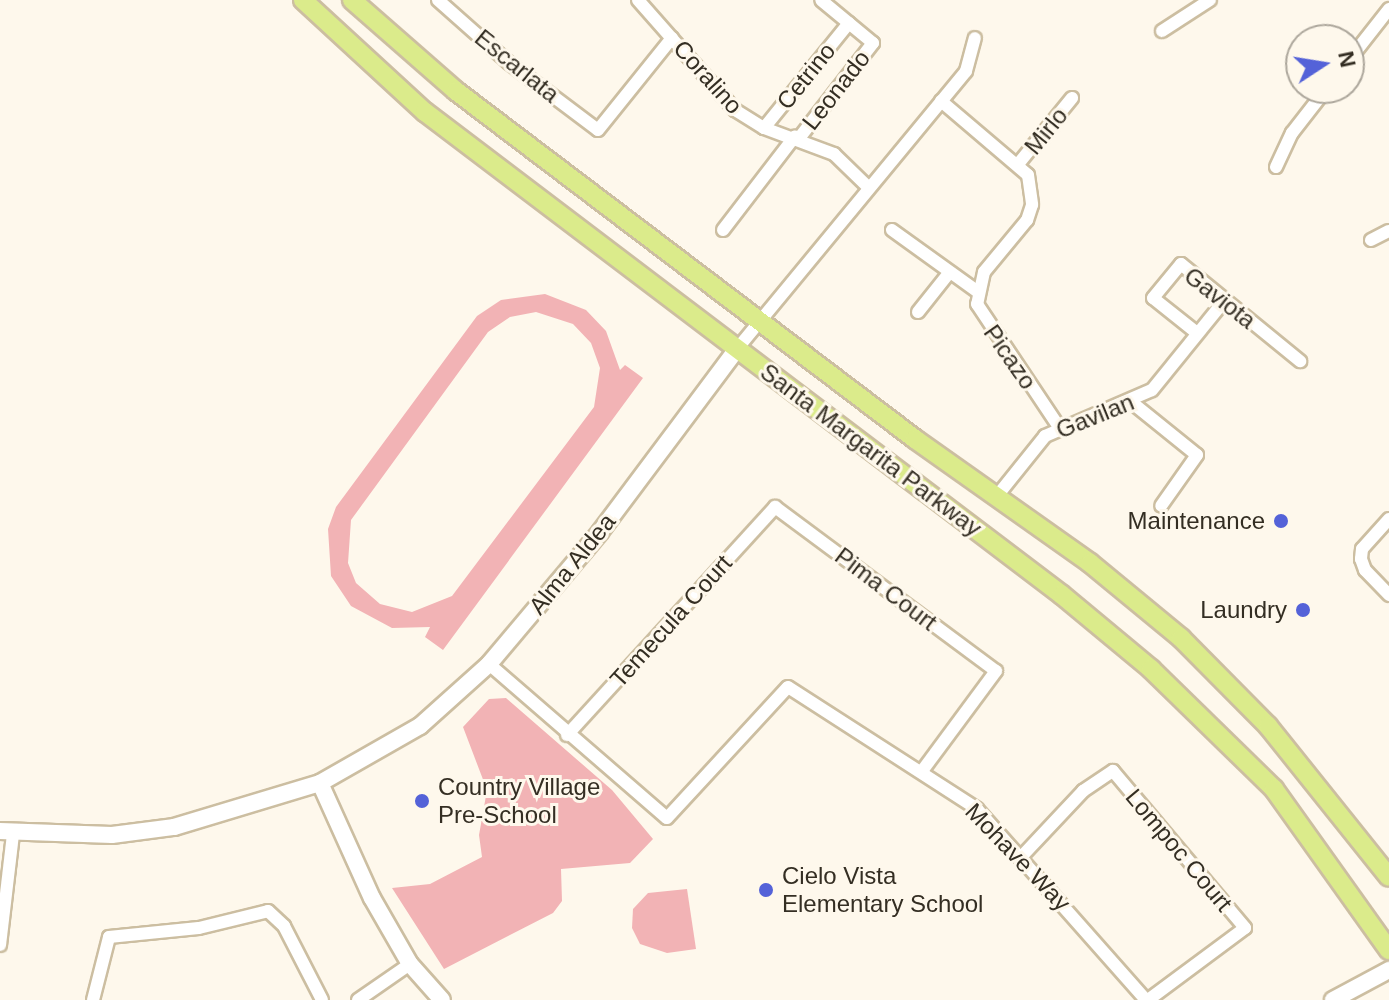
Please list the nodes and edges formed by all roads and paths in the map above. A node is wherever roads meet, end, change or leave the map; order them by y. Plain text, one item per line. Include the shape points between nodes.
1 (303, 0) edge
2 (352, 0) edge
3 (438, 0) edge
4 (639, 0) edge
5 (821, 0) edge
6 (1210, 0) edge
7 (1389, 9) edge
8 (849, 23) junction
9 (1162, 31) dead end
10 (672, 38) junction
11 (975, 38) dead end
12 (1365, 40) edge
13 (1072, 98) dead end
14 (941, 101) junction
15 (1315, 104) edge
16 (764, 128) junction
17 (797, 136) junction
18 (1019, 163) junction
19 (1276, 167) dead end
20 (868, 187) junction
21 (723, 230) dead end
22 (892, 230) dead end
23 (1389, 231) edge
24 (1371, 240) dead end
25 (949, 273) junction
26 (977, 291) junction
27 (1225, 300) junction
28 (918, 312) dead end
29 (760, 320) junction
30 (1197, 333) junction
31 (737, 349) junction
32 (1300, 361) dead end
33 (1130, 401) junction
34 (1059, 427) junction
35 (997, 496) junction
36 (1161, 506) dead end
37 (775, 507) joint
38 (1389, 519) edge
39 (1389, 595) edge
40 (489, 664) junction
41 (567, 735) junction
42 (922, 771) junction
43 (320, 783) junction
44 (7, 833) edge
45 (1023, 855) junction
46 (1389, 877) edge
47 (0, 945) edge
48 (1389, 950) edge
49 (410, 964) junction
50 (1389, 970) edge
51 (93, 1000) edge
52 (322, 1000) edge
53 (358, 1000) edge
54 (442, 1000) edge
55 (1147, 1000) edge
56 (1333, 1000) edge

1 - 31 main road, Santa Margarita Parkway via 425,112
2 - 29 main road, Santa Margarita Parkway via 456,91
3 - 10 street, Escarlata via 509,63 598,130
4 - 10 street, Coralino
5 - 8 street
6 - 9 street
7 - 12 street
8 - 16 street, Cetrino
8 - 17 street, Leonado via 873,43
10 - 16 street, Coralino via 721,97
11 - 14 street, Alma Aldea via 966,71
13 - 18 street, Mirlo
14 - 18 street
14 - 20 street, Alma Aldea
15 - 19 street via 1292,133
16 - 17 street, Coralino
17 - 20 street, Coralino via 834,154
17 - 21 street, Leonado
18 - 26 street via 1028,175 1032,205 1027,220 984,272
20 - 29 street, Alma Aldea
22 - 25 street
23 - 24 street
25 - 26 street
25 - 28 street
26 - 34 street, Picazo via 983,319
27 - 30 street, Gavilan
27 - 30 street, Gaviota via 1181,264 1153,298
27 - 32 street, Gaviota
29 - 31 street, Alma Aldea
29 - 35 main road, Santa Margarita Parkway
30 - 33 street, Gavilan via 1152,390
31 - 40 main road, Alma Aldea via 600,532
31 - 48 main road, Santa Margarita Parkway via 1151,669 1274,789
33 - 34 street, Gavilan
33 - 36 street via 1197,455
34 - 35 street, Gavilan via 1035,445
35 - 46 main road, Santa Margarita Parkway via 1181,638 1268,726
37 - 41 street, Temecula Court
37 - 42 street, Pima Court via 996,671
38 - 39 street via 1362,549 1361,559
40 - 41 street
40 - 43 main road, Alma Aldea via 420,726
41 - 42 street, Mohave Way via 667,818 788,687
42 - 45 street, Mohave Way via 977,809
43 - 44 main road, Alma Aldea via 174,827 112,835
43 - 49 main road via 372,898
44 - 47 street
45 - 55 street, Mohave Way
45 - 55 street, Lompoc Court via 1083,791 1113,771 1245,928
49 - 53 street
49 - 54 main road
50 - 56 main road
51 - 52 street via 109,937 199,928 268,911 284,926

